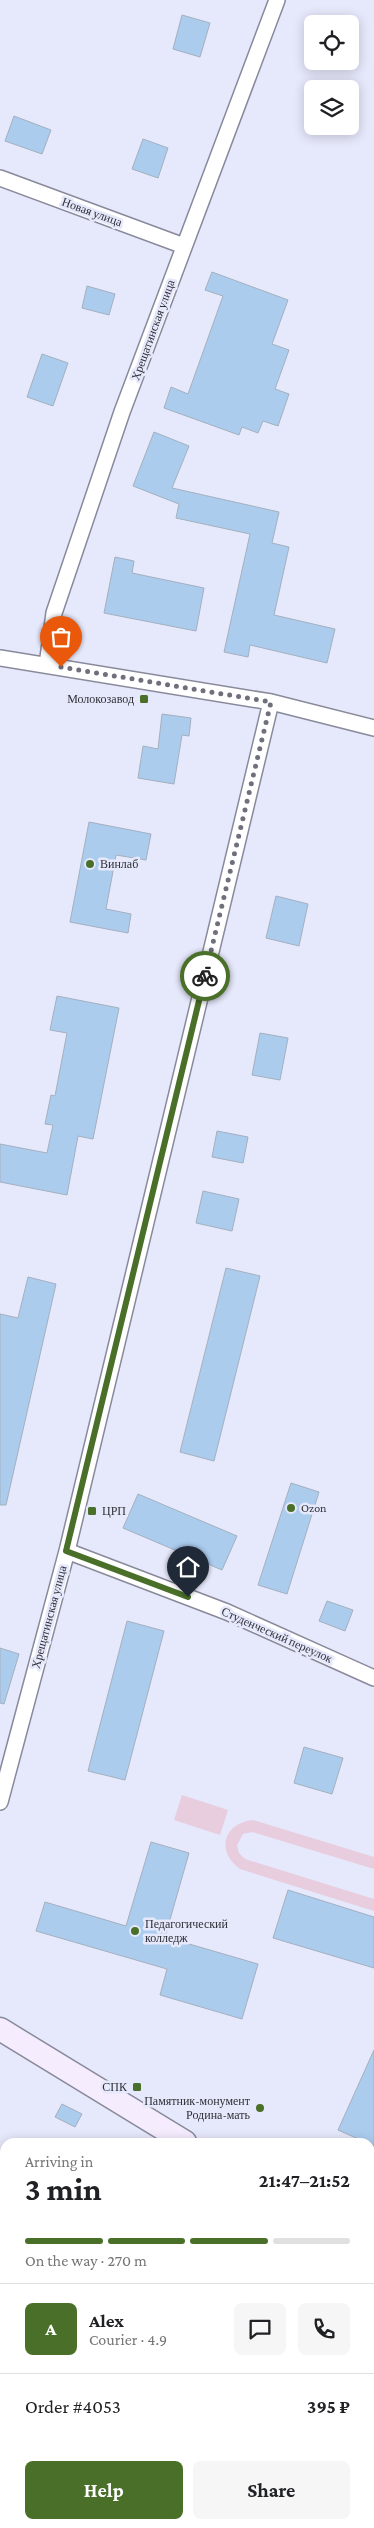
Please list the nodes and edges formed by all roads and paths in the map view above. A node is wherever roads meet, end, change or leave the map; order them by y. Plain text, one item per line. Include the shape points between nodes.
1 (277, 0) edge
2 (0, 178) edge
3 (184, 246) junction
4 (0, 658) edge
5 (47, 665) junction
6 (271, 702) junction
7 (374, 728) edge
8 (66, 1551) junction
9 (374, 1678) edge
10 (0, 1802) edge
11 (0, 2029) edge
12 (178, 2138) edge

1 - 3 street, Хрещатинская улица
2 - 3 street, Новая улица
3 - 5 street, Хрещатинская улица via 122,412 54,613
4 - 5 street
5 - 6 street
6 - 7 street
6 - 8 street, Хрещатинская улица
8 - 9 street, Студенческий переулок via 227,1612
8 - 10 street, Хрещатинская улица
11 - 12 street

